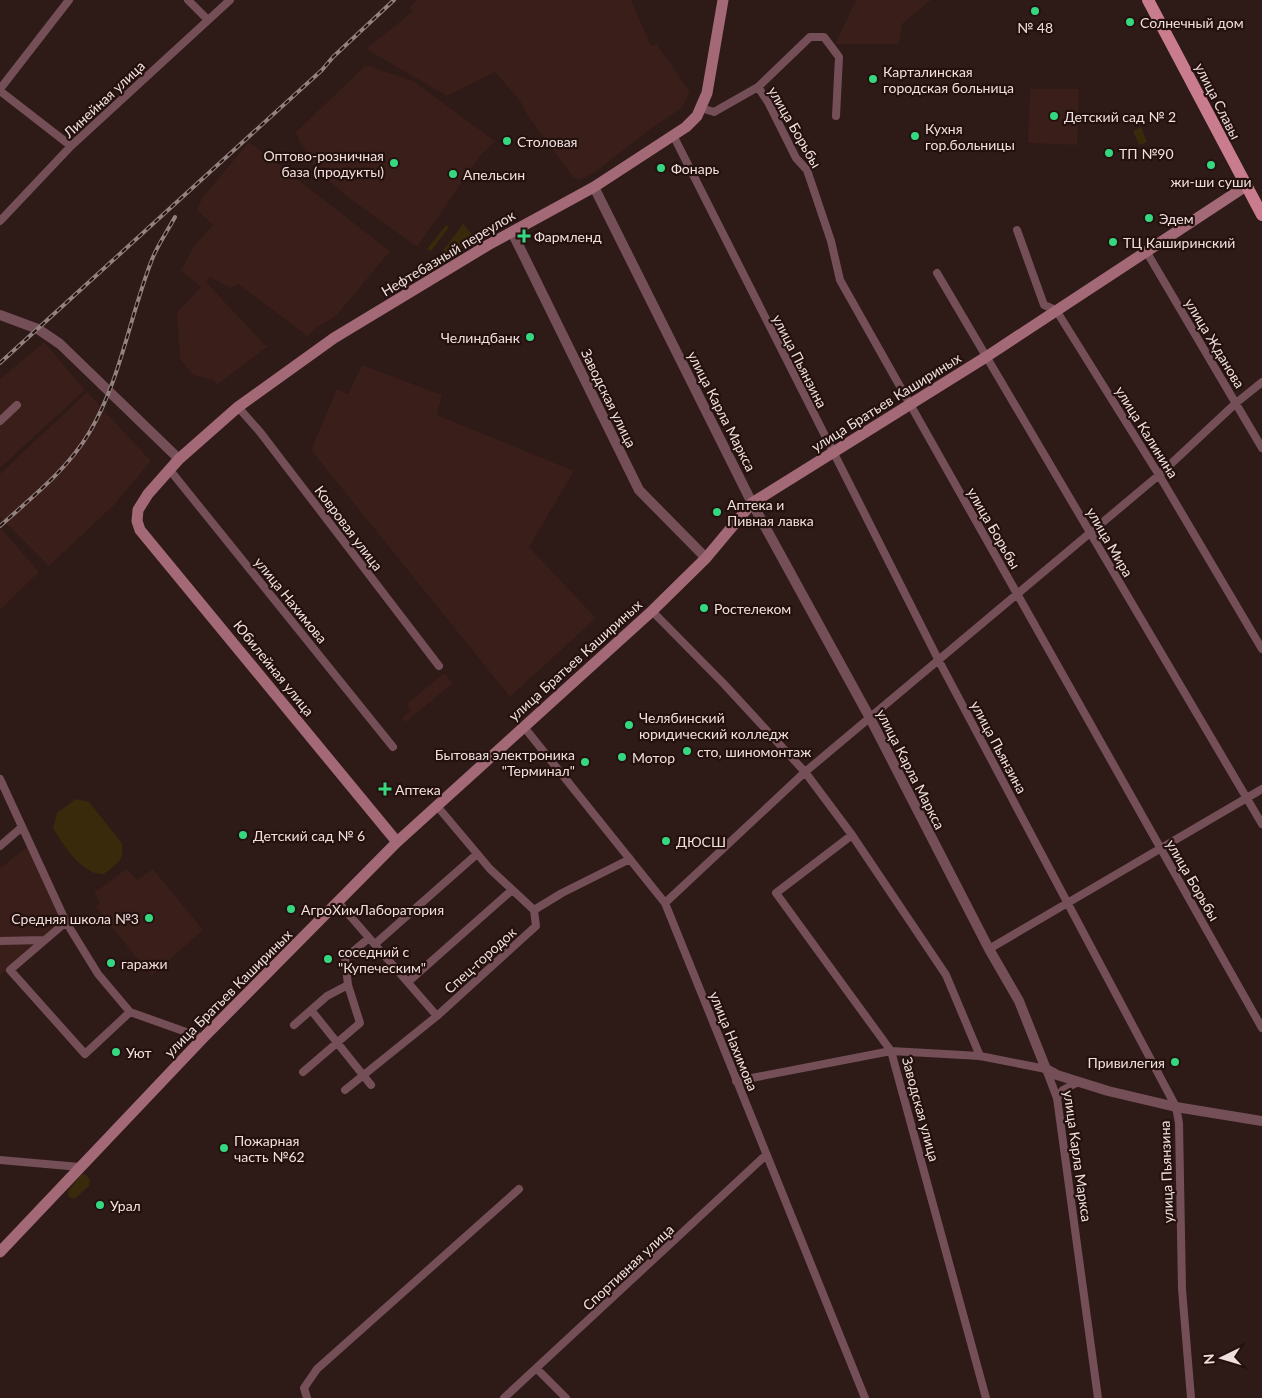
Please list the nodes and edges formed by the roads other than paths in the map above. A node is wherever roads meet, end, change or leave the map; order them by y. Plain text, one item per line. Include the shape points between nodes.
1 (69, 0) edge
2 (188, 0) edge
3 (230, 0) edge
4 (723, 0) edge
5 (1148, 0) edge
6 (208, 20) junction
7 (758, 87) junction
8 (0, 90) edge
9 (701, 108) junction
10 (836, 116) dead end
11 (674, 137) junction
12 (71, 146) junction
13 (1246, 186) junction
14 (594, 187) junction
15 (1262, 214) edge
16 (0, 221) edge
17 (1018, 230) dead end
18 (512, 232) junction
19 (1146, 251) junction
20 (937, 273) dead end
21 (1056, 310) junction
22 (0, 315) edge
23 (986, 357) junction
24 (1262, 382) edge
25 (1236, 402) junction
26 (17, 405) dead end
27 (910, 405) junction
28 (238, 407) junction
29 (0, 421) edge
30 (1262, 448) edge
31 (832, 454) junction
32 (180, 459) junction
33 (170, 469) junction
34 (1159, 475) junction
35 (752, 503) junction
36 (138, 510) joint
37 (1090, 532) junction
38 (706, 558) junction
39 (1017, 594) junction
40 (652, 612) junction
41 (1262, 650) edge
42 (939, 660) junction
43 (439, 666) dead end
44 (870, 718) junction
45 (524, 727) junction
46 (393, 747) dead end
47 (805, 772) junction
48 (0, 778) edge
49 (1262, 789) edge
50 (1246, 798) junction
51 (437, 806) junction
52 (1262, 824) edge
53 (22, 827) junction
54 (852, 835) junction
55 (397, 842) junction
56 (0, 846) edge
57 (1161, 849) junction
58 (477, 854) junction
59 (630, 859) junction
60 (512, 890) junction
61 (338, 902) junction
62 (664, 902) junction
63 (1068, 904) junction
64 (534, 910) junction
65 (66, 922) junction
66 (44, 940) junction
67 (0, 941) edge
68 (372, 941) junction
69 (989, 949) junction
70 (408, 982) junction
71 (348, 985) junction
72 (311, 1010) junction
73 (130, 1012) junction
74 (437, 1016) junction
75 (294, 1025) dead end
76 (1262, 1028) edge
77 (203, 1038) junction
78 (337, 1043) junction
79 (891, 1051) junction
80 (980, 1056) junction
81 (1046, 1069) junction
82 (303, 1072) dead end
83 (363, 1076) junction
84 (736, 1081) junction
85 (1078, 1082) junction
86 (371, 1085) dead end
87 (344, 1090) dead end
88 (1057, 1098) junction
89 (1176, 1107) junction
90 (1262, 1121) edge
91 (766, 1155) junction
92 (0, 1160) edge
93 (80, 1167) junction
94 (519, 1189) dead end
95 (0, 1252) edge
96 (537, 1369) junction
97 (307, 1398) edge
98 (504, 1398) edge
99 (566, 1398) edge
100 (865, 1398) edge
101 (986, 1398) edge
102 (1098, 1398) edge
103 (1191, 1398) edge

1 - 8 street
2 - 6 street
3 - 6 street, Линейная улица
4 - 9 main road, Нефтебазный переулок via 707,93
5 - 13 main road, улица Славы
6 - 12 street, Линейная улица
7 - 9 street, улица Борьбы via 714,112
7 - 10 street via 810,37 824,37 839,57
7 - 27 street, улица Борьбы via 796,158 807,170 831,241 840,280
8 - 12 street
9 - 11 main road, Нефтебазный переулок
11 - 14 main road, Нефтебазный переулок
11 - 31 street, улица Пьянзина
12 - 16 street, Линейная улица
13 - 15 main road, улица Славы
13 - 19 main road, улица Братьев Кашириных
14 - 18 main road, Нефтебазный переулок
14 - 35 street, улица Карла Маркса
17 - 21 street, улица Калинина via 1044,305
18 - 28 main road, Нефтебазный переулок via 334,338
18 - 38 street, Заводская улица via 639,490
19 - 21 main road, улица Братьев Кашириных
19 - 25 street, улица Жданова
20 - 23 street, улица Мира
21 - 23 main road, улица Братьев Кашириных
21 - 34 street, улица Калинина
22 - 32 street via 38,329 60,344
23 - 27 main road, улица Братьев Кашириных
23 - 37 street, улица Мира
24 - 25 street
25 - 30 street, улица Жданова
25 - 34 street
26 - 29 street
27 - 31 main road, улица Братьев Кашириных
27 - 39 street, улица Борьбы
28 - 32 main road, Нефтебазный переулок
28 - 43 street, Ковровая улица
31 - 35 main road, улица Братьев Кашириных
31 - 42 street, улица Пьянзина
32 - 33 main road, Нефтебазный переулок
33 - 36 main road, Нефтебазный переулок
33 - 46 street, улица Нахимова
34 - 37 street
34 - 41 street, улица Калинина
35 - 38 main road, улица Братьев Кашириных
35 - 44 street, улица Карла Маркса
36 - 55 main road, Юбилейная улица via 140,530
37 - 39 street
37 - 50 street, улица Мира
38 - 40 main road, улица Братьев Кашириных
39 - 42 street
39 - 57 street, улица Борьбы
40 - 45 main road, улица Братьев Кашириных
40 - 47 street via 711,670
42 - 44 street
42 - 63 street, улица Пьянзина
44 - 47 street
44 - 69 street, улица Карла Маркса
45 - 51 main road, улица Братьев Кашириных
45 - 59 street, улица Нахимова
47 - 54 street
47 - 62 street
48 - 53 street
49 - 50 street
50 - 52 street, улица Мира
50 - 57 street
51 - 55 main road, улица Братьев Кашириных
51 - 58 street
53 - 56 street
53 - 65 street
54 - 79 street, Заводская улица via 776,893
54 - 80 street via 946,975
55 - 61 main road, улица Братьев Кашириных
57 - 63 street
57 - 76 street, улица Борьбы
58 - 60 street
58 - 68 street
59 - 62 street, улица Нахимова
59 - 64 street
60 - 64 street
60 - 70 street
61 - 68 street
61 - 77 main road, улица Братьев Кашириных
62 - 84 street, улица Нахимова
63 - 69 street
63 - 89 street, улица Пьянзина
64 - 74 street, Спец-городок via 536,926
65 - 66 street
65 - 73 street via 98,974
66 - 67 street
66 - 73 street via 10,970 85,1054
68 - 70 street
68 - 71 street via 346,958
69 - 81 street, улица Карла Маркса via 1019,1001
70 - 74 street
71 - 72 street via 327,996
71 - 78 street via 360,1023
72 - 75 street
72 - 78 street
73 - 77 street
74 - 83 street, Спец-городок
77 - 93 main road, улица Братьев Кашириных
78 - 82 street
78 - 83 street
79 - 80 street
79 - 84 street
79 - 101 street, Заводская улица
80 - 81 street
81 - 85 street
81 - 88 street, улица Карла Маркса
83 - 86 street
83 - 87 street, Спец-городок
84 - 91 street, улица Нахимова
85 - 88 street via 1063,1090
85 - 89 street
88 - 102 street, улица Карла Маркса
89 - 90 street
89 - 103 street, улица Пьянзина via 1182,1289
91 - 96 street, Спортивная улица
91 - 100 street, улица Нахимова
92 - 93 street
93 - 95 main road, улица Братьев Кашириных
94 - 97 street via 317,1369 304,1388
96 - 98 street, Спортивная улица
96 - 99 street

